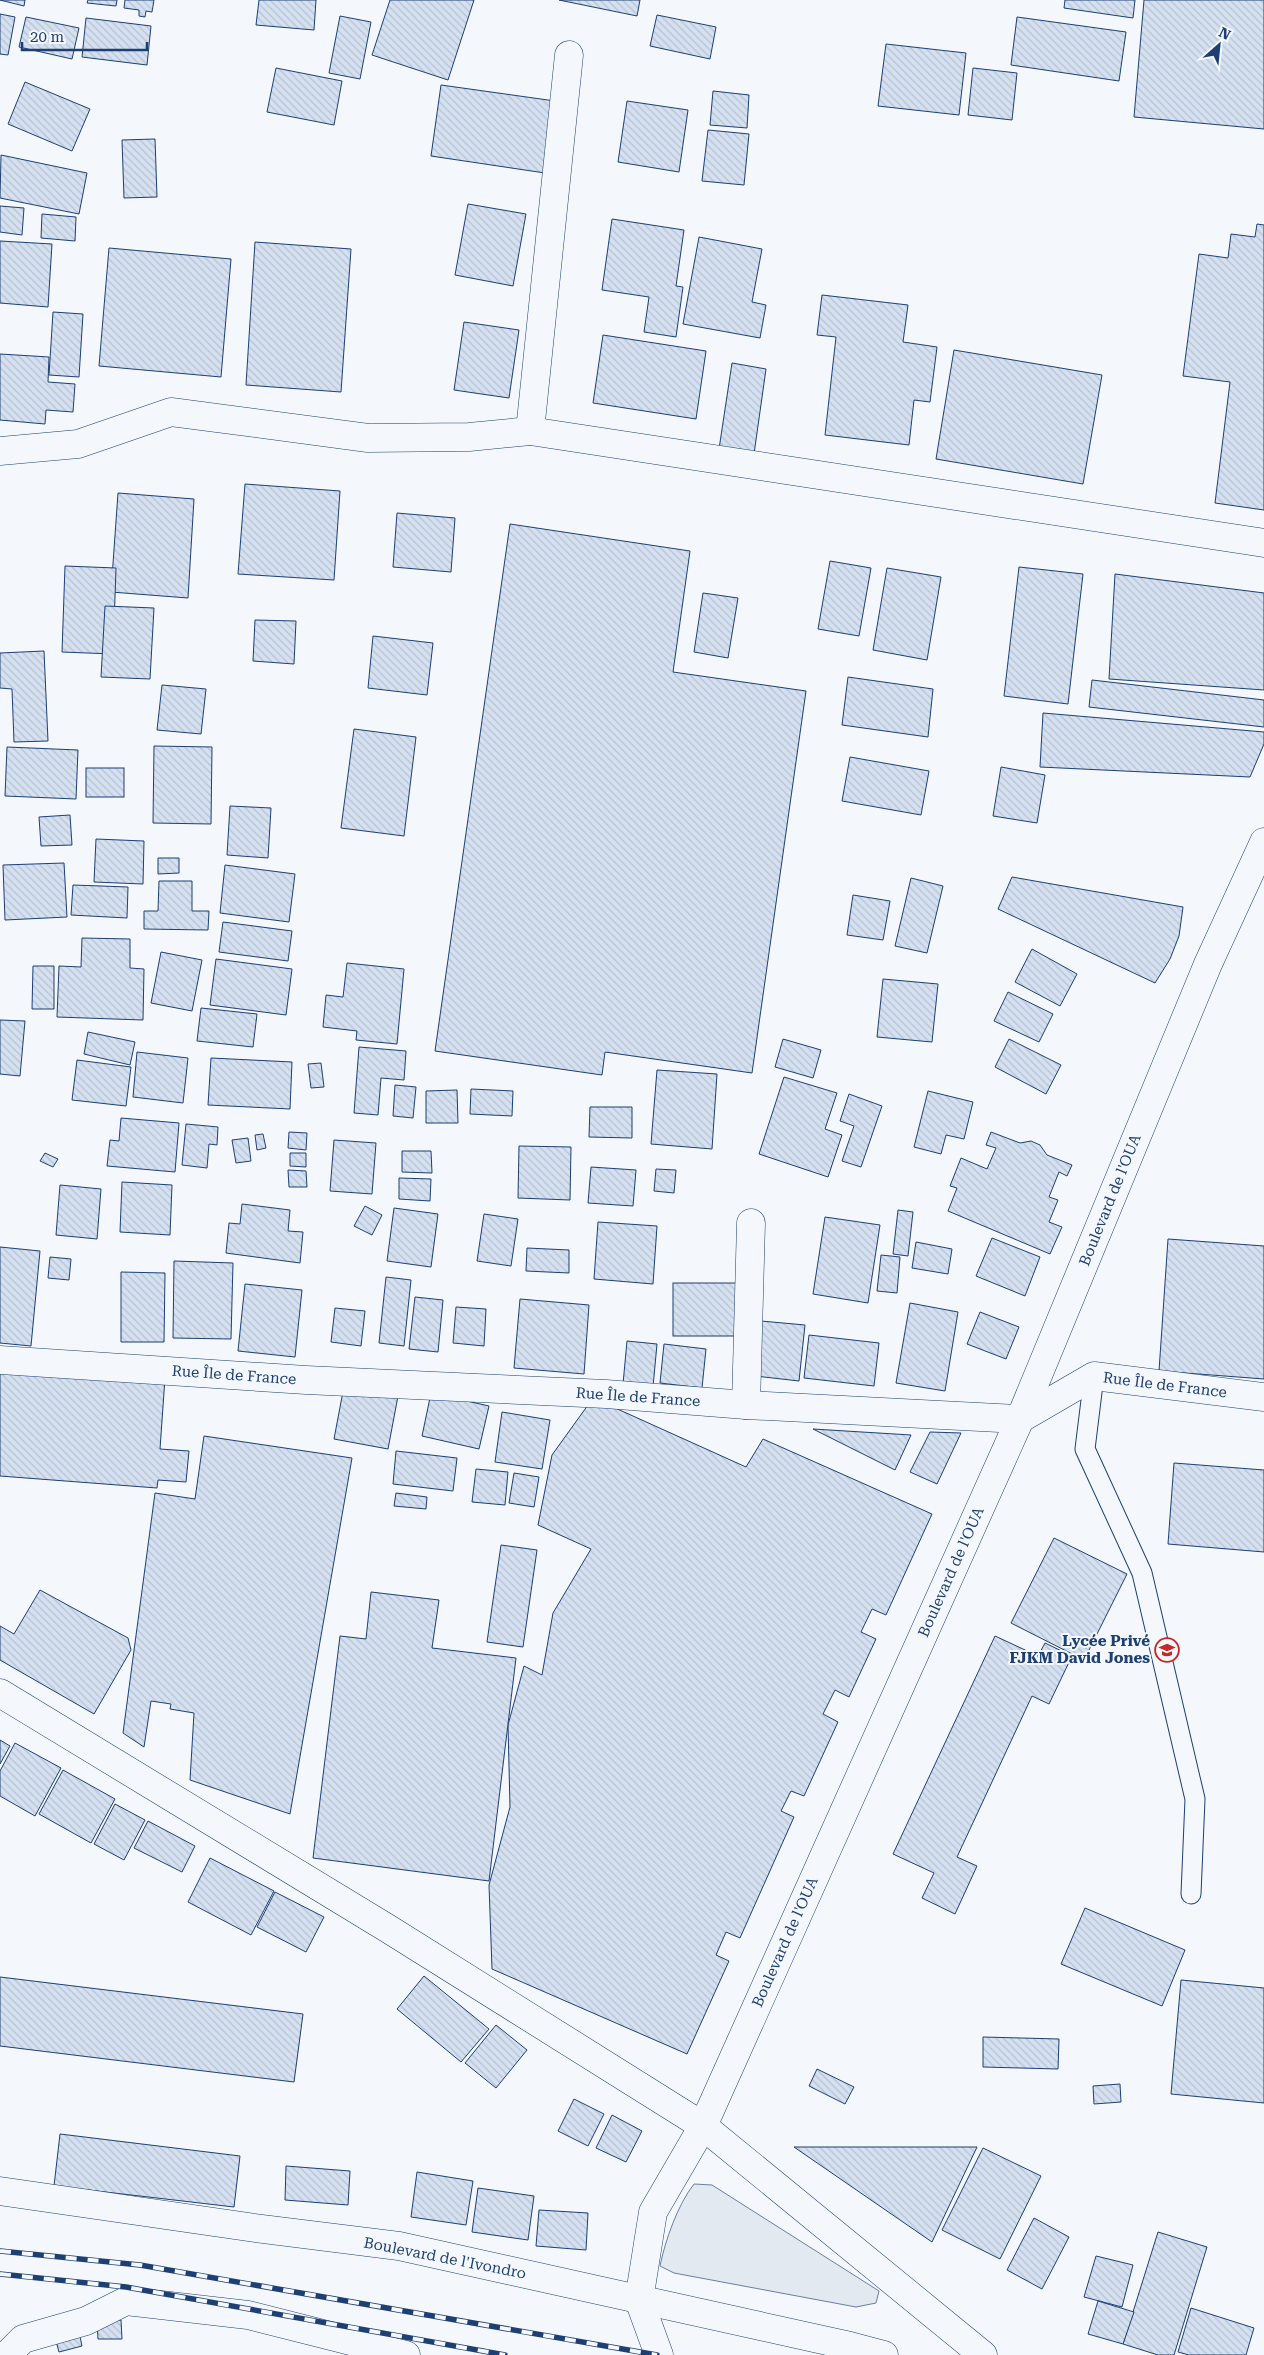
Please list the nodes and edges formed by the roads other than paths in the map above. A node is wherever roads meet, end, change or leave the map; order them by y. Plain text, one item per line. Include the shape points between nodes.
1 (569, 56) dead end
2 (530, 431) junction
3 (0, 451) edge
4 (1264, 543) edge
5 (1264, 842) edge
6 (751, 1223) dead end
7 (0, 1360) edge
8 (1094, 1376) junction
9 (1264, 1397) edge
10 (746, 1405) junction
11 (1020, 1419) junction
12 (0, 1693) edge
13 (1191, 1894) dead end
14 (703, 2126) junction
15 (0, 2191) edge
16 (640, 2300) junction
17 (7, 2355) edge
18 (406, 2355) edge
19 (659, 2355) edge
20 (884, 2355) edge
21 (983, 2355) edge

1 - 2 street
2 - 3 street via 469,437 368,438 171,412 78,444
2 - 4 street
5 - 11 street, Boulevard de l'OUA via 1208,964
6 - 10 street
7 - 10 street, Rue Île de France via 306,1380 606,1394
8 - 9 street, Rue Île de France
8 - 11 street, Rue Île de France
8 - 13 lane via 1085,1449 1142,1573 1194,1799
10 - 11 street, Rue Île de France
11 - 14 street, Boulevard de l'OUA
12 - 14 street
14 - 16 street, Boulevard de l'OUA via 653,2212
14 - 21 street
15 - 16 street, Boulevard de l'Ivondro via 399,2246
16 - 19 street
16 - 20 street, Boulevard de l'Ivondro
17 - 18 street via 23,2339 86,2321 126,2301 248,2315

